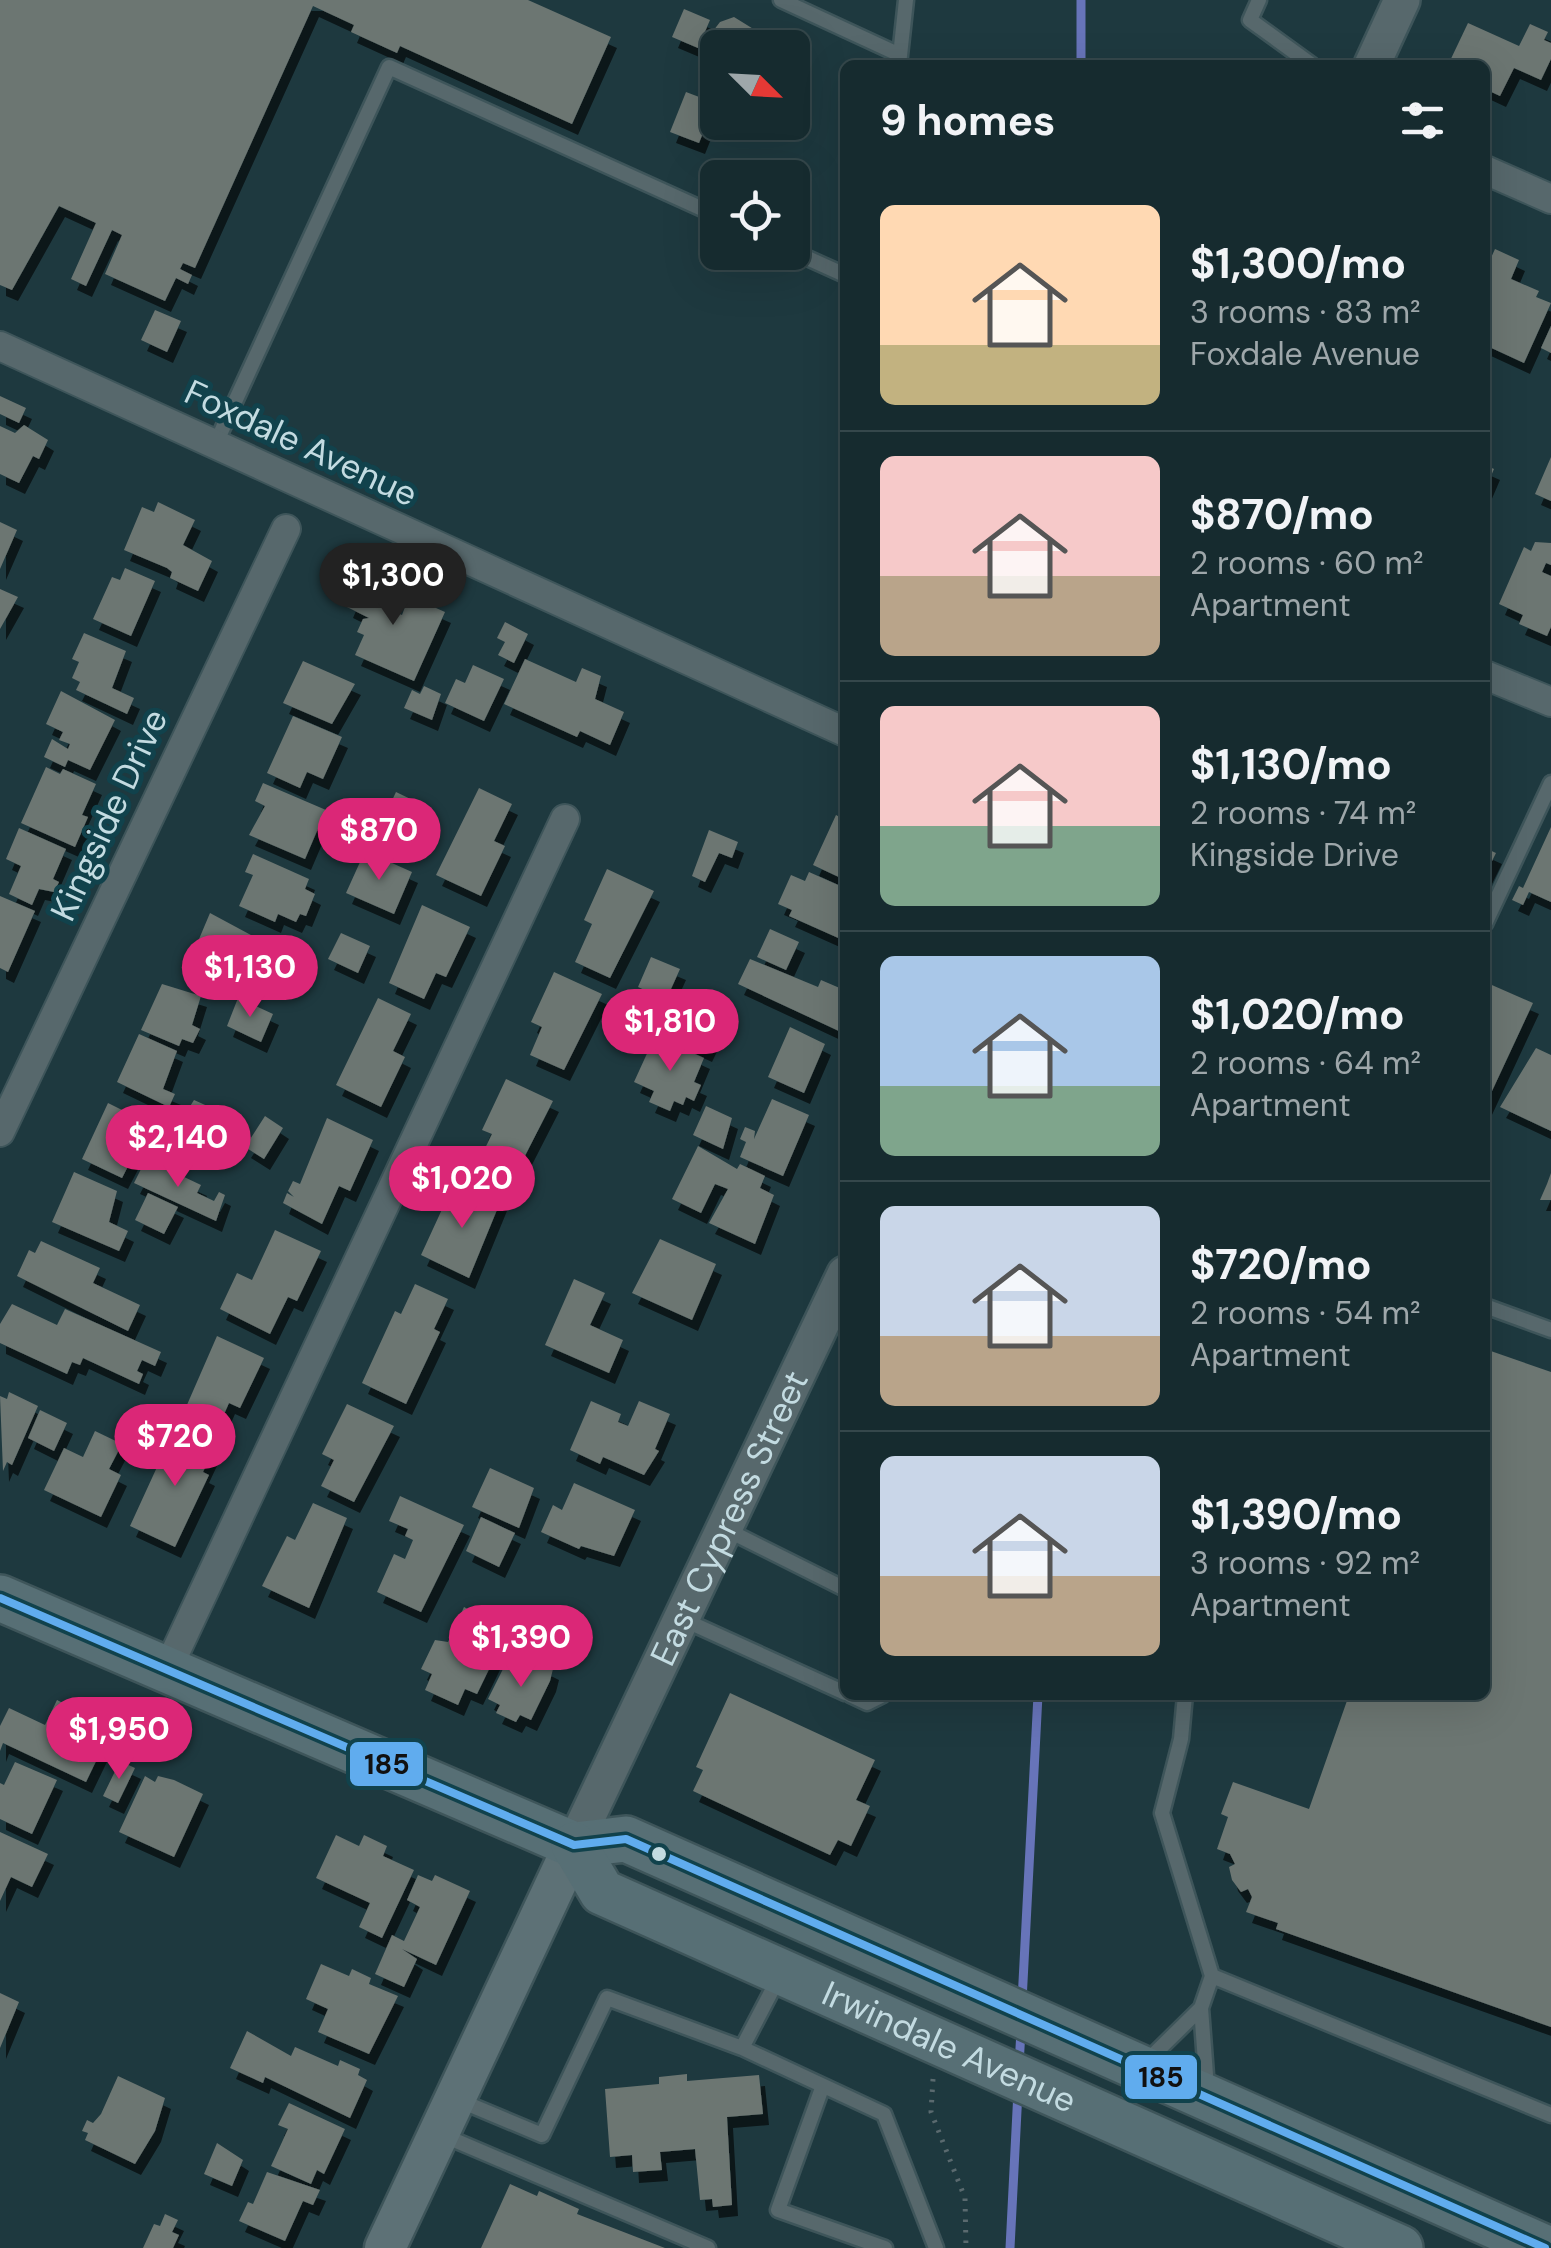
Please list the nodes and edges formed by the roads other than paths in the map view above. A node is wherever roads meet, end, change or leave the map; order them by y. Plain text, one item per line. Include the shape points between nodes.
1 (780, 0) edge
2 (906, 0) edge
3 (1259, 0) edge
4 (1402, 0) edge
5 (900, 60) edge
6 (1305, 60) edge
7 (1374, 60) edge
8 (1490, 172) edge
9 (1551, 200) edge
10 (700, 208) edge
11 (810, 259) edge
12 (840, 273) edge
13 (0, 346) edge
14 (215, 445) junction
15 (286, 529) dead end
16 (1490, 677) edge
17 (1551, 702) edge
18 (840, 730) edge
19 (1551, 783) edge
20 (566, 819) dead end
21 (1490, 913) edge
22 (0, 1132) edge
23 (840, 1285) edge
24 (1490, 1308) edge
25 (1551, 1330) edge
26 (724, 1529) junction
27 (840, 1587) edge
28 (0, 1598) edge
29 (682, 1618) junction
30 (168, 1668) junction
31 (840, 1691) edge
32 (1185, 1700) edge
33 (574, 1846) junction
34 (782, 1972) junction
35 (1212, 1976) junction
36 (1202, 2008) junction
37 (742, 2048) junction
38 (1141, 2067) junction
39 (822, 2088) junction
40 (1208, 2097) junction
41 (1551, 2115) edge
42 (447, 2116) junction
43 (384, 2248) edge
44 (708, 2248) edge
45 (885, 2248) edge
46 (936, 2248) edge
47 (1400, 2248) edge
48 (1544, 2248) edge

1 - 5 lane
2 - 5 lane
3 - 6 lane via 1250,20
4 - 7 street
8 - 9 street
10 - 14 lane via 389,67
11 - 12 lane
13 - 14 street, Foxdale Avenue
14 - 18 street, Foxdale Avenue
15 - 22 street, Kingside Drive
16 - 17 street
19 - 21 lane
20 - 30 street
23 - 26 street, East Cypress Street
24 - 25 lane
26 - 27 lane
26 - 29 street, East Cypress Street
28 - 30 main road
29 - 31 lane
29 - 33 street, East Cypress Street
30 - 33 main road
32 - 35 lane via 1162,1813
33 - 34 main road, Irwindale Avenue via 602,1892
33 - 38 main road, Irwindale Avenue via 626,1839
33 - 42 main road, East Cypress Street
34 - 37 lane
34 - 47 main road, Irwindale Avenue
35 - 36 lane
35 - 41 lane
36 - 38 lane
36 - 40 lane
37 - 39 lane
37 - 42 lane via 607,1998 542,2135
38 - 40 main road, Irwindale Avenue
39 - 45 lane via 778,2210
39 - 46 lane via 884,2114
40 - 48 main road, Irwindale Avenue
42 - 43 main road, East Cypress Street
42 - 44 lane

